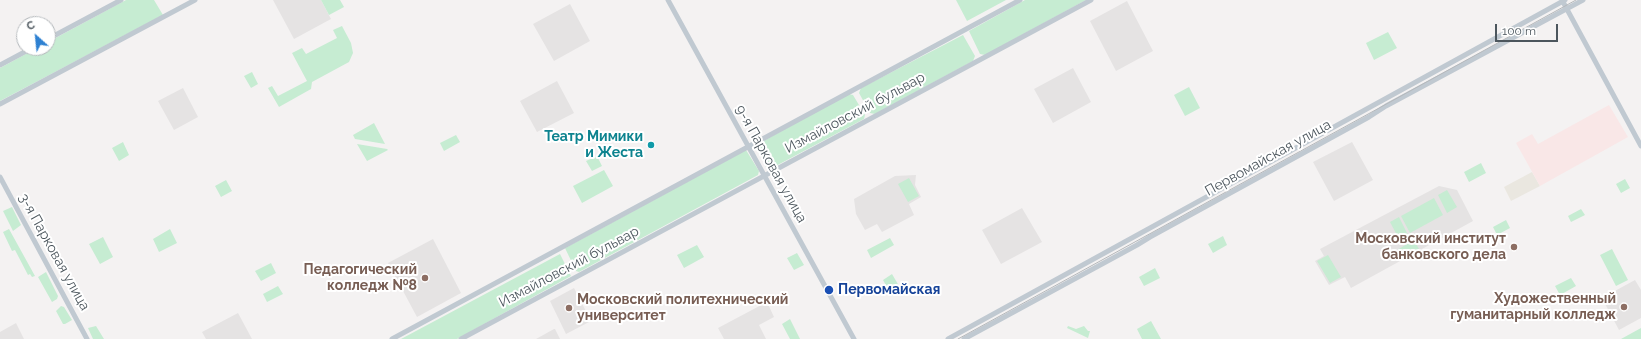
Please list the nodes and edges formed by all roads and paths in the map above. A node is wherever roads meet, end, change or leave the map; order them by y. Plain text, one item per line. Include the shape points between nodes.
1 (121, 0) edge
2 (195, 0) edge
3 (668, 0) edge
4 (1020, 0) edge
5 (1091, 0) edge
6 (1563, 0) edge
7 (1584, 0) edge
8 (1567, 9) junction
9 (56, 35) edge
10 (17, 56) edge
11 (0, 65) edge
12 (0, 104) edge
13 (748, 146) junction
14 (1641, 146) edge
15 (764, 175) junction
16 (0, 178) edge
17 (87, 339) edge
18 (392, 339) edge
19 (461, 339) edge
20 (854, 339) edge
21 (948, 339) edge
22 (964, 339) edge

1 - 9 main road
2 - 12 main road
3 - 13 main road, 9-я Парковая улица
4 - 13 main road, Измайловский бульвар
5 - 15 main road, Измайловский бульвар
6 - 8 main road
6 - 21 main road, Первомайская улица
7 - 8 main road, Первомайская улица
8 - 14 main road
8 - 22 main road, Первомайская улица
10 - 11 main road
13 - 15 main road, 9-я Парковая улица
13 - 18 main road, Измайловский бульвар
15 - 19 main road, Измайловский бульвар
15 - 20 main road, 9-я Парковая улица
16 - 17 main road, 3-я Парковая улица

